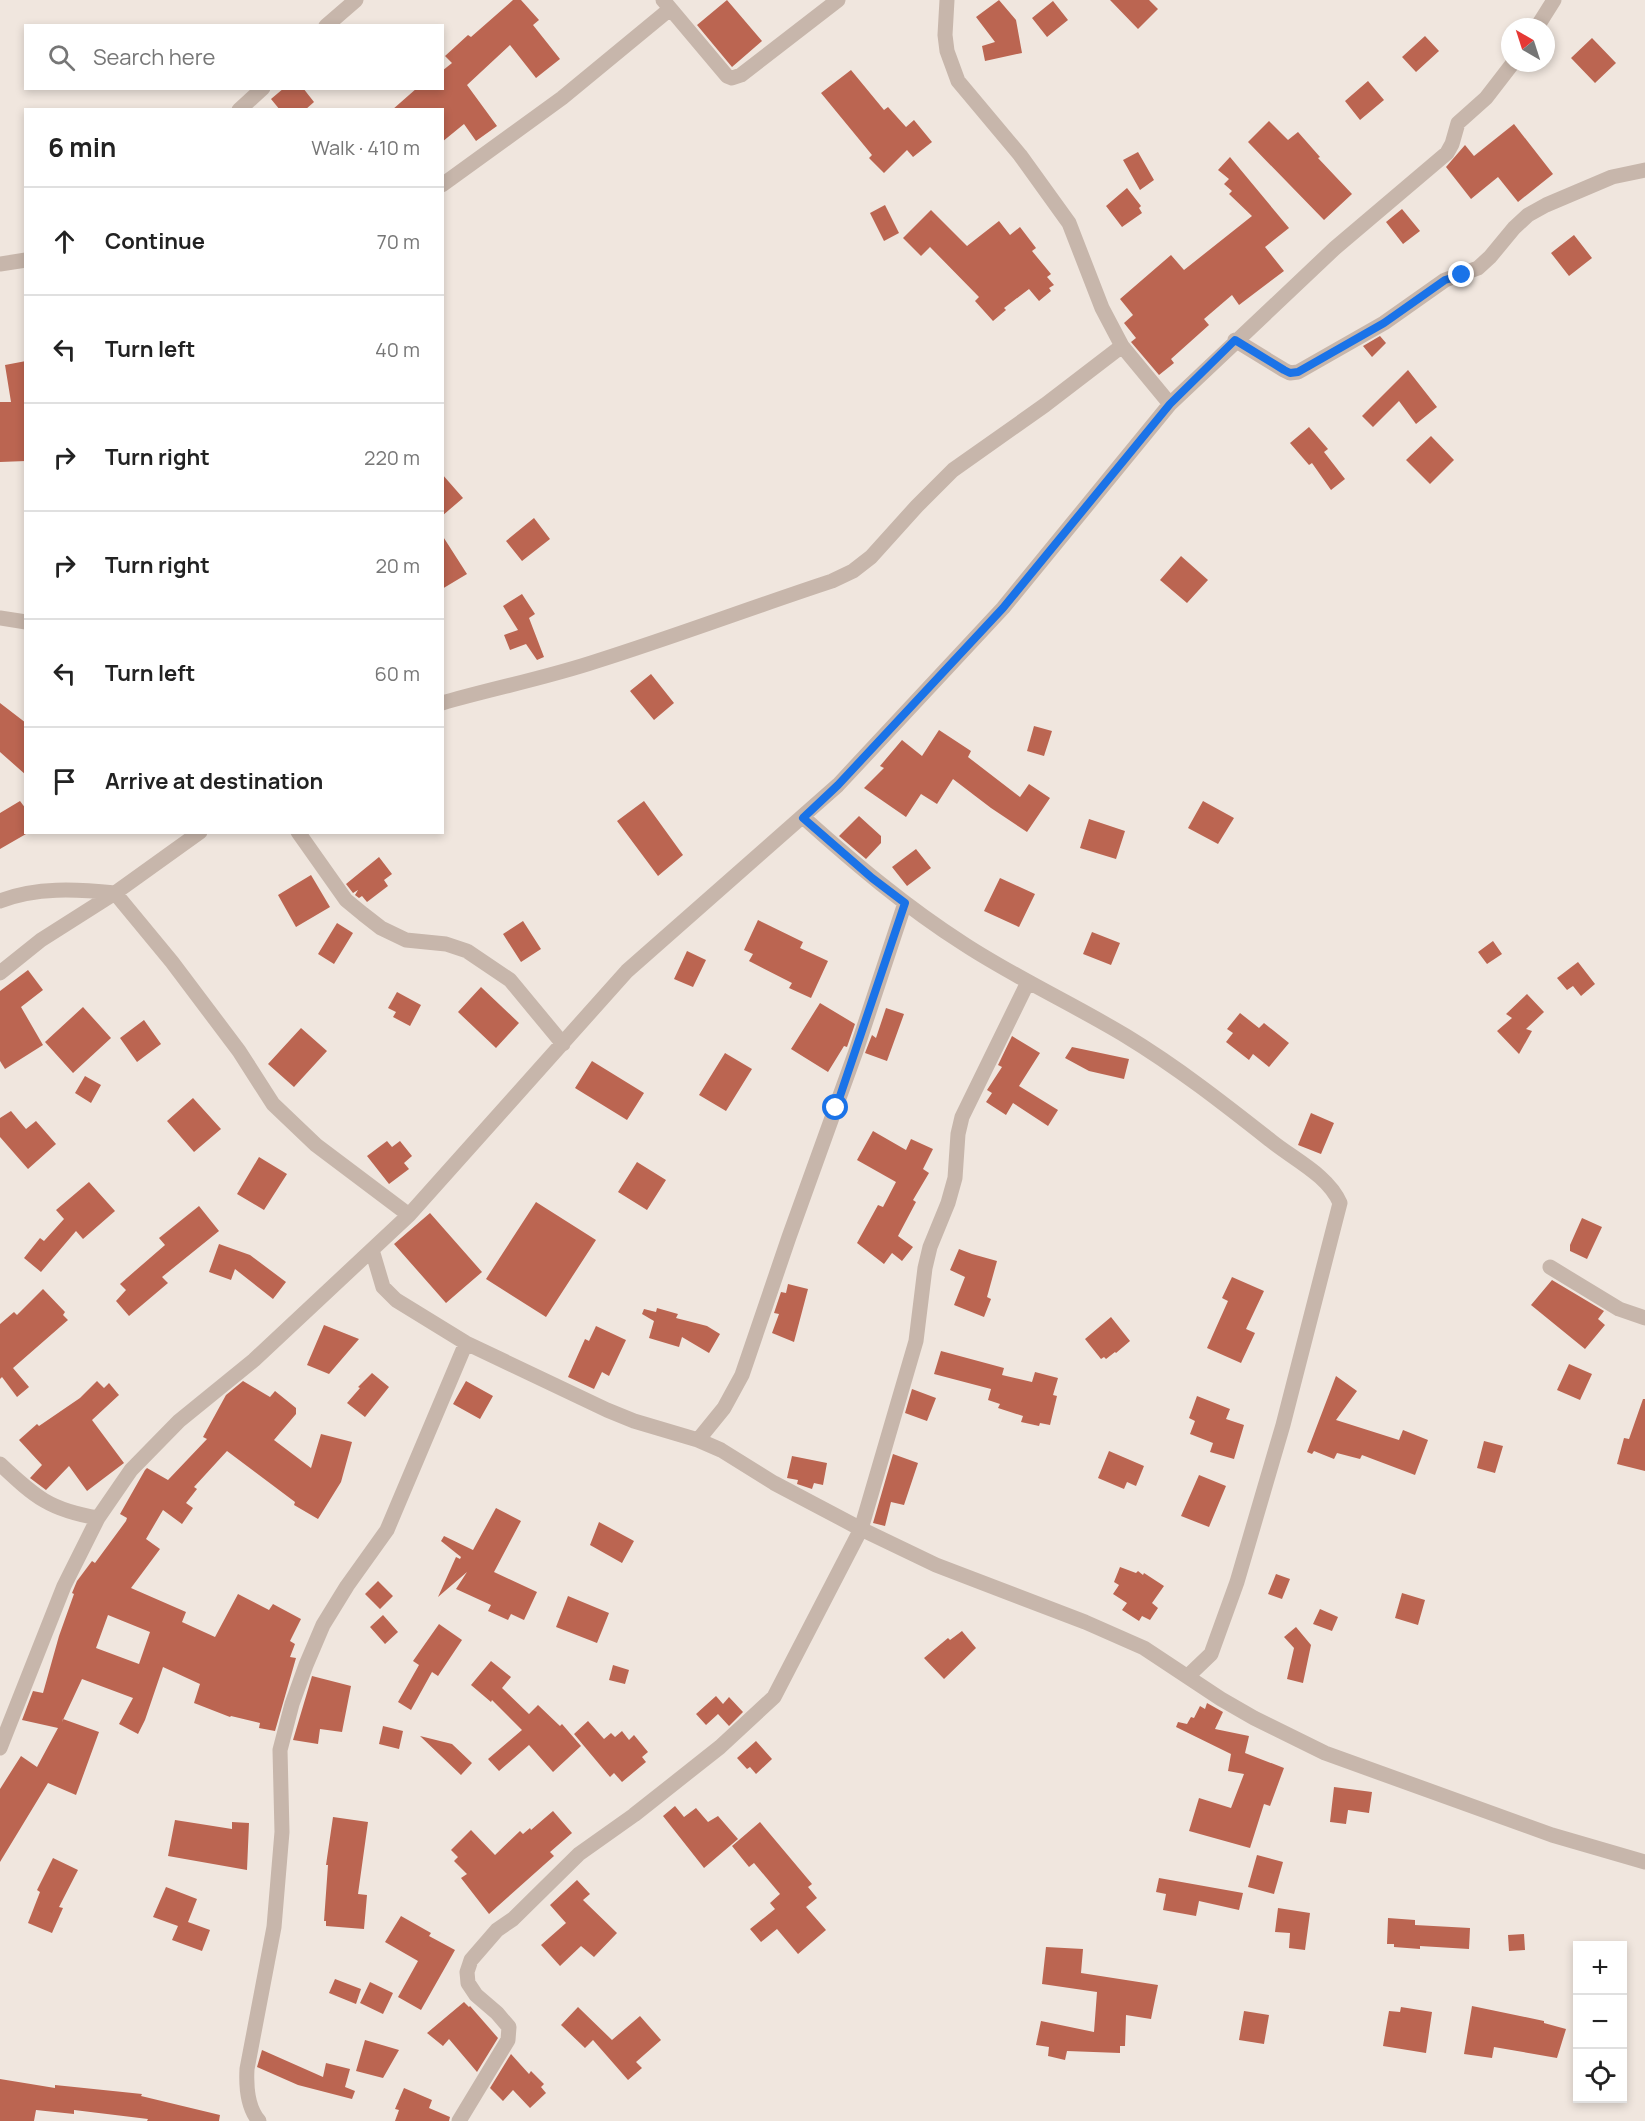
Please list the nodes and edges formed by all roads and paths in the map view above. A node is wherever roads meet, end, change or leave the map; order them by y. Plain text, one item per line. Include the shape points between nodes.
1 (356, 0) edge
2 (838, 0) edge
3 (932, 0) edge
4 (1554, 0) edge
5 (667, 4) edge
6 (946, 8) edge
7 (1543, 18) edge
8 (328, 24) edge
9 (1506, 72) edge
10 (261, 90) edge
11 (241, 108) edge
12 (1645, 170) edge
13 (444, 184) edge
14 (24, 260) edge
15 (0, 264) edge
16 (1235, 340) junction
17 (1122, 346) junction
18 (1170, 404) junction
19 (0, 618) edge
20 (24, 622) edge
21 (444, 702) edge
22 (803, 818) junction
23 (197, 834) edge
24 (299, 834) edge
25 (115, 893) junction
26 (0, 901) edge
27 (905, 903) junction
28 (0, 973) edge
29 (1028, 982) junction
30 (563, 1044) junction
31 (410, 1215) junction
32 (372, 1250) junction
33 (1550, 1267) dead end
34 (1645, 1318) edge
35 (466, 1343) junction
36 (698, 1440) junction
37 (0, 1464) edge
38 (98, 1518) junction
39 (861, 1529) junction
40 (1188, 1676) junction
41 (0, 1748) edge
42 (1645, 1862) edge
43 (259, 2121) edge
44 (459, 2121) edge

1 - 8 street
2 - 5 street via 732,78 714,63
3 - 6 street
4 - 7 street
5 - 13 street via 577,87
6 - 17 street via 947,51 958,81 1020,155 1068,223 1102,308
9 - 16 street via 1486,98 1458,123 1447,153
10 - 11 street
12 - 16 street via 1612,177 1528,215 1478,268 1445,280 1384,323 1298,372 1284,370
14 - 15 street
16 - 18 street
17 - 18 street
17 - 21 street via 953,470 853,571 599,661
18 - 22 street via 1003,608
19 - 20 street
22 - 27 street
22 - 30 street via 627,971
23 - 25 street
24 - 30 street via 354,907 381,928 406,940 446,944 467,951 510,980
25 - 26 street via 56,890 18,894
25 - 28 street via 41,940
25 - 31 street via 232,1042 273,1104 316,1145
27 - 29 street via 964,945
27 - 36 street via 742,1376 724,1408
29 - 39 street via 962,1117 955,1178 927,1259 916,1341
29 - 40 street via 1126,1036 1229,1106 1329,1185 1340,1203 1283,1425 1237,1582 1211,1654
30 - 31 street
31 - 32 street
32 - 35 street via 378,1276 389,1294
32 - 38 street via 254,1360 179,1421 131,1470
33 - 34 street via 1619,1309
35 - 36 street via 607,1410
35 - 43 street via 387,1530 323,1625 292,1704 280,1750 282,1832 274,1927 247,2069 246,2089
36 - 39 street
37 - 38 street via 53,1506 71,1514
38 - 41 street via 64,1586
39 - 40 street via 936,1565 1111,1633
39 - 44 street via 774,1697 720,1747 579,1854 497,1930 471,1960 468,1983 509,2026 508,2040
40 - 42 street via 1254,1718 1325,1753 1552,1835

